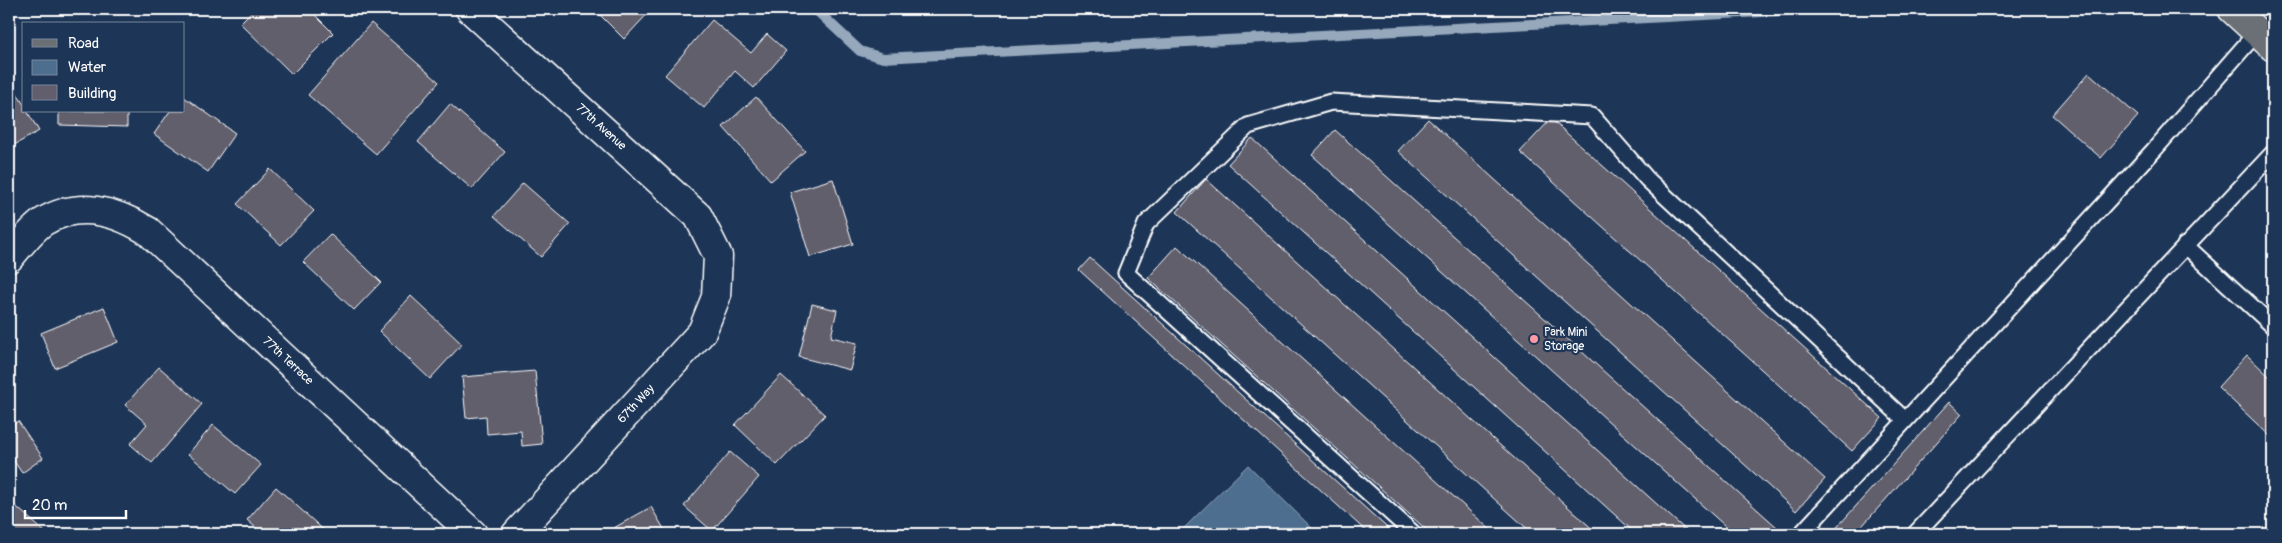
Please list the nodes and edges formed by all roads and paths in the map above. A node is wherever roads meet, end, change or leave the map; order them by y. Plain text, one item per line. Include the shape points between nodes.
1 (470, 9) edge
2 (2232, 9) edge
3 (2265, 40) edge
4 (2273, 153) edge
5 (2185, 246) junction
6 (718, 256) joint
7 (9, 258) edge
8 (2273, 326) edge
9 (1905, 420) junction
10 (472, 534) edge
11 (516, 534) edge
12 (1414, 534) edge
13 (1801, 534) edge
14 (1916, 534) edge

1 - 6 street, 77th Avenue via 698,216
2 - 3 main road
3 - 9 lane via 2154,150
4 - 5 lane
5 - 8 lane
5 - 14 lane
6 - 11 street, 67th Way via 716,297 702,332
7 - 10 street, 77th Terrace via 44,222 72,212 92,209 129,219 148,231
9 - 12 lane via 1648,179 1592,116 1331,102 1248,126 1146,224 1126,273
9 - 13 lane

